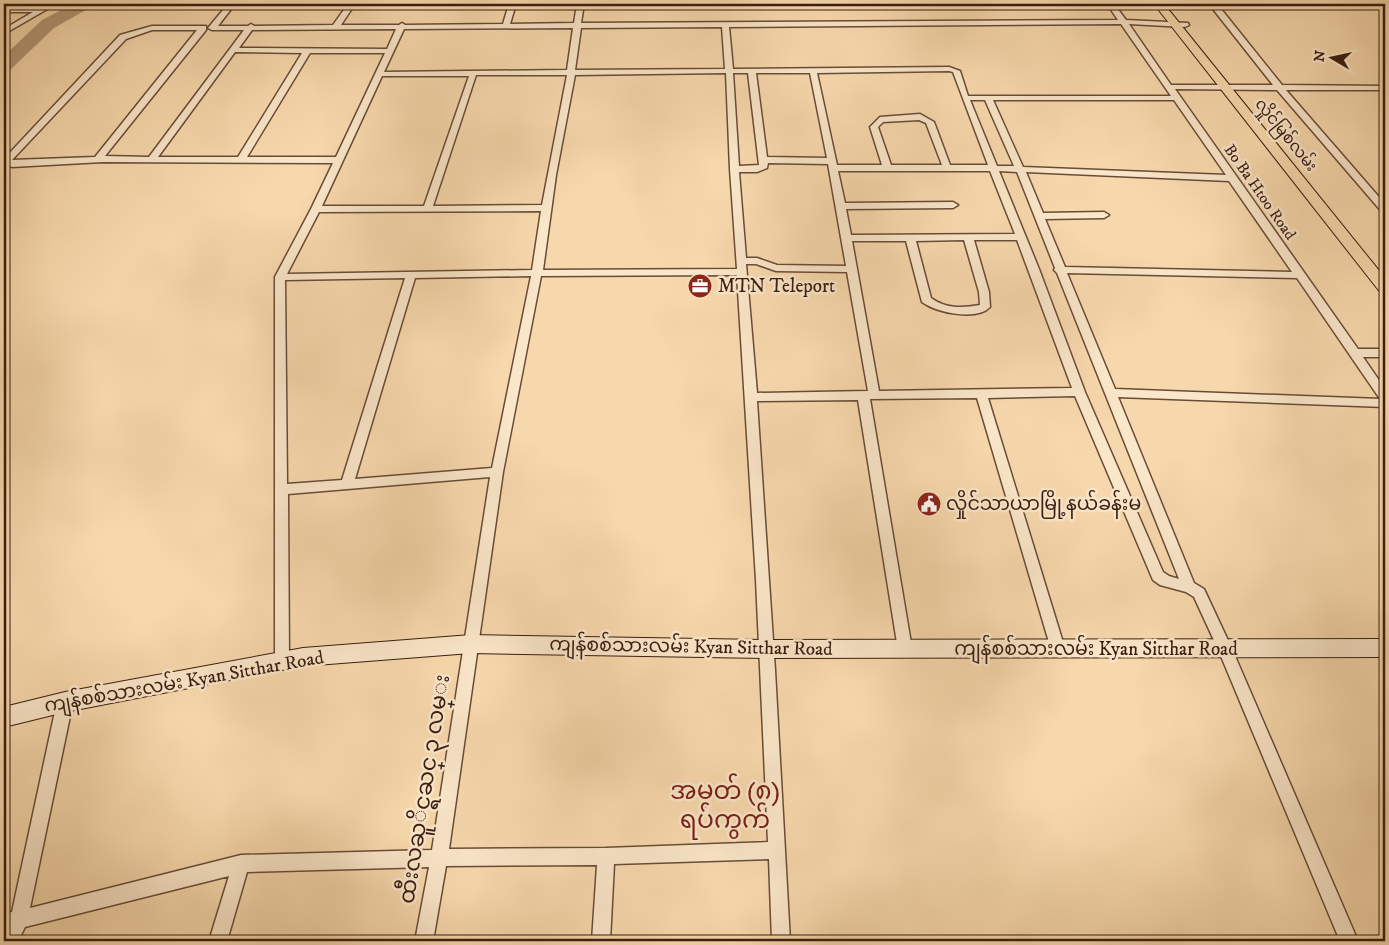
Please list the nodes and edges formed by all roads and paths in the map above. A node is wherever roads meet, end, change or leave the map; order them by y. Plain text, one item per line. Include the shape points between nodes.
1 (52, 4) edge
2 (231, 4) edge
3 (351, 4) edge
4 (512, 4) edge
5 (580, 4) edge
6 (1111, 4) edge
7 (1159, 4) edge
8 (1168, 4) edge
9 (1213, 4) edge
10 (4, 10) edge
11 (41, 10) junction
12 (1123, 22) junction
13 (337, 25) junction
14 (402, 25) junction
15 (506, 25) junction
16 (578, 25) junction
17 (1181, 25) junction
18 (250, 26) junction
19 (725, 26) junction
20 (207, 28) junction
21 (4, 32) edge
22 (233, 50) junction
23 (307, 51) junction
24 (389, 52) junction
25 (813, 70) junction
26 (730, 71) junction
27 (752, 71) junction
28 (570, 73) junction
29 (378, 74) junction
30 (473, 74) junction
31 (1169, 87) junction
32 (1229, 87) junction
33 (1280, 88) junction
34 (1384, 89) edge
35 (965, 98) junction
36 (988, 98) junction
37 (1176, 98) junction
38 (97, 160) junction
39 (151, 160) junction
40 (241, 160) junction
41 (339, 160) junction
42 (764, 160) junction
43 (833, 165) junction
44 (887, 168) junction
45 (947, 168) junction
46 (992, 168) junction
47 (734, 169) junction
48 (1020, 169) junction
49 (1232, 178) junction
50 (953, 205) dead end
51 (841, 206) junction
52 (428, 208) junction
53 (546, 208) junction
54 (316, 209) junction
55 (1385, 210) edge
56 (1038, 216) junction
57 (1104, 216) dead end
58 (968, 237) junction
59 (1021, 237) junction
60 (847, 238) junction
61 (910, 238) junction
62 (741, 266) junction
63 (852, 269) junction
64 (1059, 270) junction
65 (537, 272) junction
66 (411, 275) junction
67 (1300, 275) junction
68 (1385, 275) edge
69 (280, 277) junction
70 (1385, 288) edge
71 (1355, 353) junction
72 (1385, 353) edge
73 (1079, 392) junction
74 (981, 393) junction
75 (1110, 393) junction
76 (868, 395) junction
77 (752, 397) junction
78 (1385, 397) edge
79 (1385, 404) edge
80 (497, 472) junction
81 (347, 485) junction
82 (281, 490) junction
83 (1189, 587) junction
84 (471, 644) junction
85 (1225, 648) junction
86 (1385, 648) edge
87 (766, 649) junction
88 (905, 649) junction
89 (1058, 649) junction
90 (282, 661) junction
91 (65, 702) junction
92 (4, 717) edge
93 (777, 850) junction
94 (606, 856) junction
95 (439, 858) junction
96 (241, 864) junction
97 (12, 921) edge
98 (9, 941) edge
99 (218, 941) edge
100 (424, 941) edge
101 (601, 941) edge
102 (781, 941) edge
103 (1349, 941) edge

1 - 11 street
2 - 20 street
3 - 13 street
4 - 15 street
5 - 16 street, ထီးလႀူိင္ရႀင္ ၃ လမ္း
6 - 12 street, Bo Ba Htoo Road
7 - 17 main road, လှိုင်မြစ်လမ်း
8 - 17 main road, လှိုင်မြစ်လမ်း
9 - 33 street
10 - 11 street
11 - 21 street
12 - 17 street
12 - 19 street
12 - 31 street, Bo Ba Htoo Road
13 - 14 street
13 - 18 street
14 - 15 street
14 - 24 street
15 - 16 street
16 - 19 street
16 - 28 street, ထီးလႀူိင္ရႀင္ ၃ လမ္း
17 - 32 main road, လှိုင်မြစ်လမ်း
18 - 20 street
18 - 22 street
19 - 26 street
20 - 38 street
20 - 38 street via 148,27 123,37 7,161 12,164
22 - 23 street
22 - 39 street
23 - 24 street
23 - 40 street
24 - 29 street
25 - 27 street
25 - 35 street via 949,69 956,71
25 - 43 street
26 - 27 street
26 - 28 street
26 - 47 street
27 - 42 street
28 - 30 street
28 - 53 street, ထီးလႀူိင္ရႀင္ ၃ လမ္း
29 - 30 street
29 - 41 street
30 - 52 street
31 - 32 street
31 - 37 street, Bo Ba Htoo Road
32 - 33 street
32 - 68 main road, လှိုင်မြစ်လမ်း
32 - 70 main road, လှိုင်မြစ်လမ်း
33 - 34 street
33 - 55 street
35 - 36 street
35 - 46 street
36 - 37 street
36 - 48 street
37 - 49 street, Bo Ba Htoo Road
38 - 39 street
39 - 40 street
40 - 41 street
41 - 54 street
42 - 43 street
42 - 47 street via 761,168
43 - 44 street
43 - 51 street
44 - 45 street
44 - 45 street via 874,127 880,120 920,117 930,122
45 - 46 street
46 - 48 street
46 - 59 street
47 - 62 street
48 - 49 street
48 - 56 street
49 - 67 street, Bo Ba Htoo Road
50 - 51 street
51 - 60 street
52 - 53 street
52 - 54 street
53 - 65 street, ထီးလႀူိင္ရႀင္ ၃ လမ္း
54 - 69 street
56 - 57 street
56 - 64 street
58 - 59 street
58 - 61 street
58 - 61 street via 984,292 985,307 948,311 926,300
59 - 73 street
60 - 61 street
60 - 63 street
62 - 63 street via 757,261 776,268
62 - 65 street
62 - 77 street
63 - 76 street
64 - 67 street
64 - 75 street
65 - 66 street
65 - 80 street, ထီးလႀူိင္ရႀင္ ၃ လမ္း
66 - 69 street
66 - 81 street
67 - 71 street, Bo Ba Htoo Road
69 - 82 street
71 - 72 street
71 - 78 street, Bo Ba Htoo Road
73 - 74 street
73 - 83 street via 1158,576 1172,584
74 - 76 street
74 - 89 street
75 - 79 street
75 - 83 street
76 - 77 street
76 - 88 street
77 - 87 street
80 - 81 street
80 - 84 street, ထီးလႀူိင္ရႀင္ ၃ လမ္း
81 - 82 street
82 - 90 street
83 - 85 street via 1198,593
84 - 87 main road, ကျန်စစ်သားလမ်း Kyan Sitthar Road
84 - 90 main road, ကျန်စစ်သားလမ်း Kyan Sitthar Road
84 - 95 street, ထီးလႀူိင္ရႀင္ ၃ လမ္း
85 - 86 main road, ကျန်စစ်သားလမ်း Kyan Sitthar Road
85 - 89 main road, ကျန်စစ်သားလမ်း Kyan Sitthar Road
85 - 103 street
87 - 88 main road, ကျန်စစ်သားလမ်း Kyan Sitthar Road
87 - 93 street
88 - 89 main road, ကျန်စစ်သားလမ်း Kyan Sitthar Road
90 - 91 main road, ကျန်စစ်သားလမ်း Kyan Sitthar Road
91 - 92 main road, ကျန်စစ်သားလမ်း Kyan Sitthar Road
91 - 97 street
93 - 94 street
93 - 102 street
94 - 95 street
94 - 101 street
95 - 96 street
95 - 100 street, ထီးလႀူိင္ရႀင္ ၃ လမ္း
96 - 97 street
96 - 99 street
97 - 98 street

